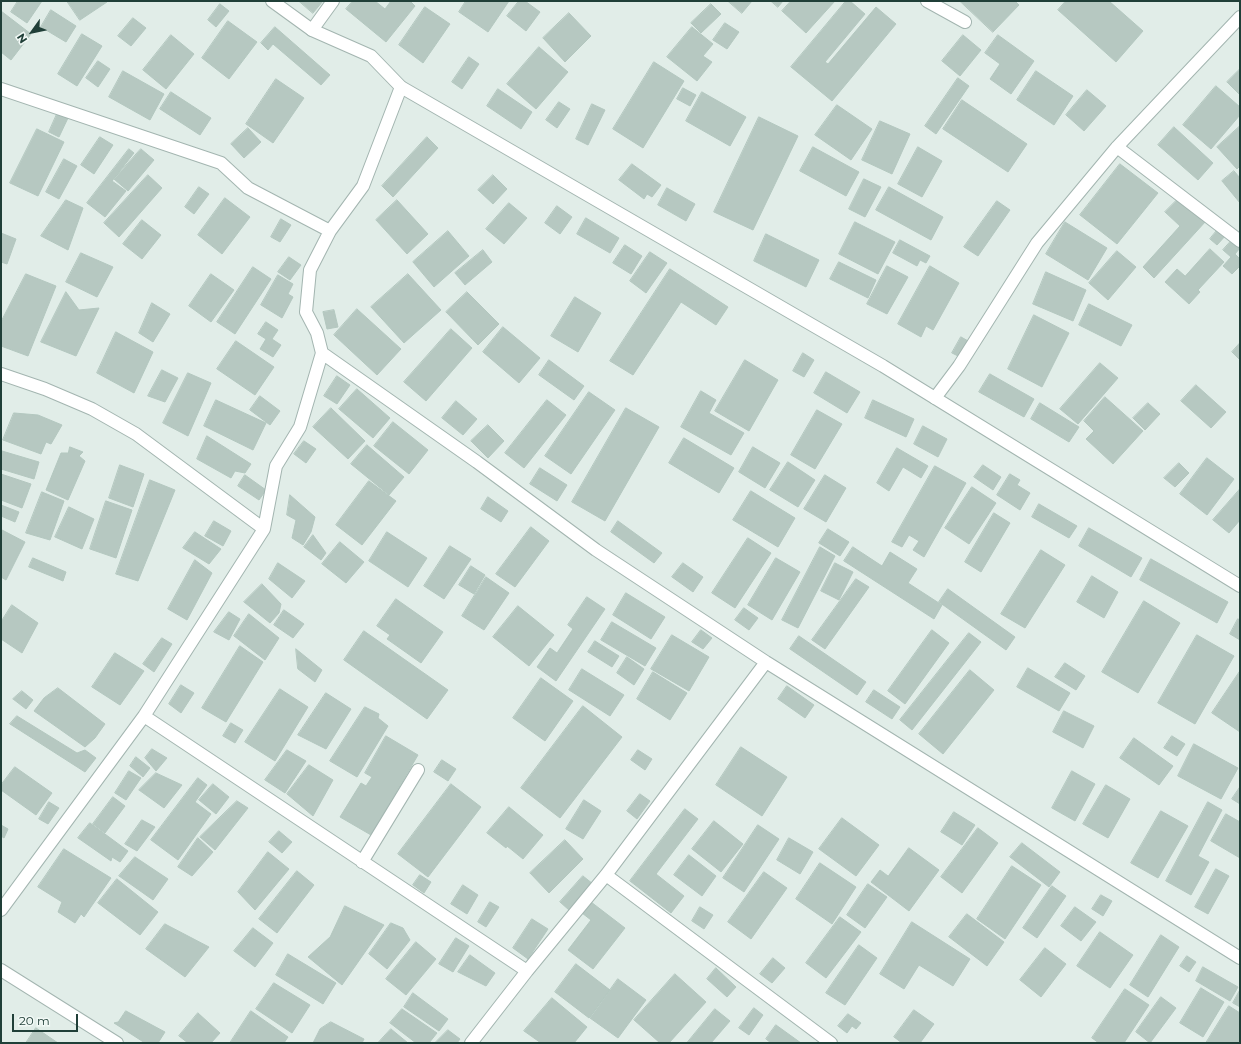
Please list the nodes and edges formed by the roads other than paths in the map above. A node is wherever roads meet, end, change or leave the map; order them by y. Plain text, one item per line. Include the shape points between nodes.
1 (272, 1) edge
2 (333, 1) edge
3 (926, 1) edge
4 (1240, 17) edge
5 (965, 22) dead end
6 (312, 30) junction
7 (401, 87) junction
8 (1, 89) edge
9 (1117, 147) junction
10 (330, 231) junction
11 (1240, 241) edge
12 (322, 353) junction
13 (1, 374) edge
14 (935, 398) junction
15 (264, 529) junction
16 (1240, 586) edge
17 (766, 662) junction
18 (144, 716) junction
19 (418, 770) dead end
20 (362, 862) junction
21 (606, 875) junction
22 (1, 910) edge
23 (1240, 958) edge
24 (1, 970) edge
25 (527, 971) junction
26 (117, 1043) edge
27 (470, 1043) edge
28 (832, 1043) edge

1 - 6 street
2 - 6 street
3 - 5 street
4 - 9 street
6 - 7 street via 370,56
7 - 10 street via 364,186
7 - 14 street
8 - 10 street via 221,164 248,188
9 - 11 street
9 - 14 street via 1037,243 960,366
10 - 12 street via 310,270 306,312 317,332
12 - 15 street via 300,427 276,466
12 - 17 street via 596,550
13 - 15 street via 92,409 136,434
14 - 16 street
15 - 18 street
17 - 21 street
17 - 23 street
18 - 20 street
18 - 22 street
19 - 20 street
20 - 25 street
21 - 25 street
21 - 28 street
24 - 26 street
25 - 27 street

